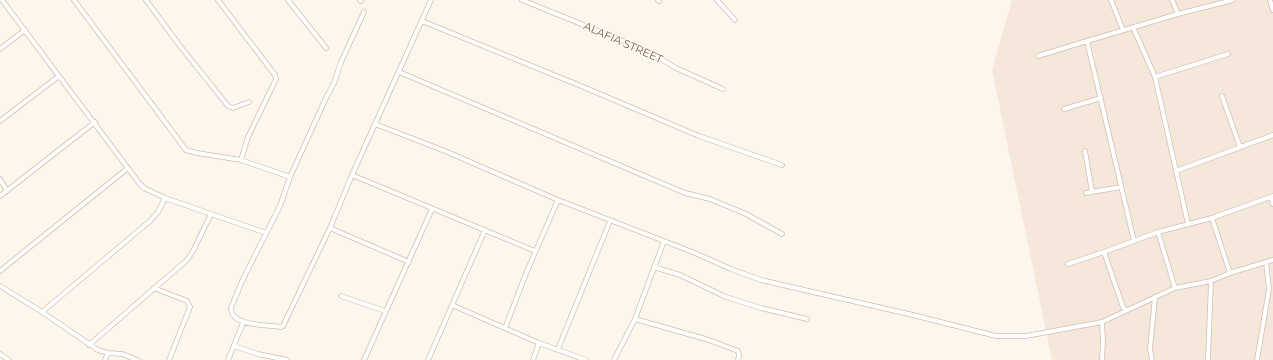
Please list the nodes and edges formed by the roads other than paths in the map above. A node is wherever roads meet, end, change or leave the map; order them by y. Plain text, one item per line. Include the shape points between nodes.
1 (2, 0) edge
2 (74, 0) edge
3 (146, 0) edge
4 (218, 0) edge
5 (288, 0) edge
6 (432, 0) edge
7 (522, 0) edge
8 (717, 0) edge
9 (1111, 0) edge
10 (1172, 0) edge
11 (1232, 0) edge
12 (1270, 0) edge
13 (1273, 10) edge
14 (364, 12) dead end
15 (1178, 14) junction
16 (735, 20) dead end
17 (422, 21) junction
18 (1133, 27) junction
19 (25, 30) junction
20 (1123, 30) junction
21 (1087, 41) junction
22 (0, 48) edge
23 (326, 48) dead end
24 (1228, 54) dead end
25 (1038, 56) dead end
26 (399, 72) junction
27 (59, 76) junction
28 (1155, 77) junction
29 (723, 89) dead end
30 (1222, 96) dead end
31 (1101, 98) junction
32 (249, 102) dead end
33 (1064, 109) dead end
34 (0, 121) edge
35 (95, 122) junction
36 (375, 124) junction
37 (1273, 134) edge
38 (1240, 147) junction
39 (1085, 151) dead end
40 (241, 160) junction
41 (782, 165) dead end
42 (128, 168) junction
43 (1176, 171) junction
44 (352, 175) junction
45 (290, 177) junction
46 (0, 180) edge
47 (1121, 187) junction
48 (7, 191) junction
49 (1092, 192) junction
50 (1086, 193) dead end
51 (0, 196) edge
52 (1272, 196) edge
53 (165, 198) junction
54 (558, 200) junction
55 (1273, 204) edge
56 (432, 209) junction
57 (211, 214) junction
58 (1212, 218) junction
59 (610, 221) junction
60 (1188, 224) junction
61 (330, 228) junction
62 (485, 230) junction
63 (1158, 232) junction
64 (266, 233) junction
65 (782, 234) dead end
66 (664, 241) junction
67 (1134, 241) junction
68 (535, 251) junction
69 (1104, 252) junction
70 (1273, 260) edge
71 (409, 262) junction
72 (1266, 262) junction
73 (1068, 264) dead end
74 (654, 266) junction
75 (0, 271) edge
76 (1230, 273) junction
77 (1211, 280) junction
78 (0, 286) edge
79 (154, 288) junction
80 (1175, 288) junction
81 (342, 296) dead end
82 (1155, 297) junction
83 (452, 305) junction
84 (1126, 310) junction
85 (385, 311) junction
86 (42, 312) junction
87 (635, 319) junction
88 (807, 320) dead end
89 (1102, 322) junction
90 (243, 323) junction
91 (505, 328) junction
92 (539, 343) junction
93 (89, 345) junction
94 (234, 346) junction
95 (558, 349) junction
96 (108, 353) junction
97 (0, 354) edge
98 (428, 359) edge
99 (9, 360) edge
100 (105, 360) edge
101 (138, 360) edge
102 (169, 360) edge
103 (228, 360) edge
104 (287, 360) edge
105 (364, 360) edge
106 (434, 360) edge
107 (533, 360) edge
108 (586, 360) edge
109 (614, 360) edge
110 (738, 360) edge
111 (1102, 360) edge
112 (1152, 360) edge
113 (1208, 360) edge
114 (1257, 360) edge

1 - 19 street
2 - 40 street via 186,150
3 - 32 street via 228,106 233,108
4 - 40 street via 276,79 248,137
5 - 23 street
6 - 17 street
7 - 29 street, ALAFIA STREET via 653,54 676,68
8 - 16 street
9 - 20 street
10 - 15 street
11 - 15 street
12 - 13 street
14 - 45 street
15 - 18 street
17 - 26 street
17 - 41 street via 698,136
18 - 20 street
18 - 28 street
19 - 22 street
19 - 27 street
20 - 21 street
21 - 25 street
21 - 31 street
24 - 28 street
26 - 36 street
26 - 65 street via 685,192 746,214
27 - 34 street
27 - 35 street
28 - 43 street
30 - 38 street
31 - 33 street
31 - 47 street
35 - 42 street
35 - 48 street
36 - 44 street
36 - 54 street
37 - 38 street
38 - 43 street
39 - 49 street
40 - 45 street
42 - 53 street via 144,188
42 - 75 street
43 - 60 street
44 - 56 street
44 - 61 street
45 - 64 street via 280,206
46 - 48 street
47 - 49 street
47 - 67 street
48 - 51 street
49 - 50 street
52 - 55 street
52 - 58 street
53 - 57 street
53 - 86 street via 150,221
54 - 59 street
54 - 68 street
56 - 62 street
56 - 71 street
57 - 64 street
57 - 79 street via 190,256
58 - 60 street
58 - 76 street
59 - 66 street
59 - 95 street
60 - 63 street
61 - 71 street
61 - 90 street via 283,326
62 - 68 street
62 - 83 street
63 - 67 street
63 - 80 street
64 - 90 street via 231,308 233,315
66 - 74 street
66 - 89 street via 761,280 996,336 1026,336
67 - 69 street
68 - 91 street
69 - 73 street
69 - 84 street
70 - 72 street
71 - 85 street
72 - 76 street
72 - 114 street via 1269,289
74 - 87 street
74 - 88 street via 680,275 726,297
76 - 77 street
77 - 80 street
77 - 113 street
78 - 86 street
79 - 93 street
79 - 102 street via 190,304
80 - 82 street
81 - 85 street
82 - 84 street
82 - 112 street via 1150,350
83 - 91 street
83 - 98 street
84 - 89 street
85 - 105 street
86 - 93 street
87 - 109 street
87 - 110 street via 738,351
89 - 111 street
90 - 94 street
91 - 92 street
92 - 95 street
92 - 107 street
93 - 96 street
94 - 103 street
94 - 104 street
95 - 108 street
96 - 100 street
96 - 101 street via 122,354
97 - 99 street
98 - 106 street

